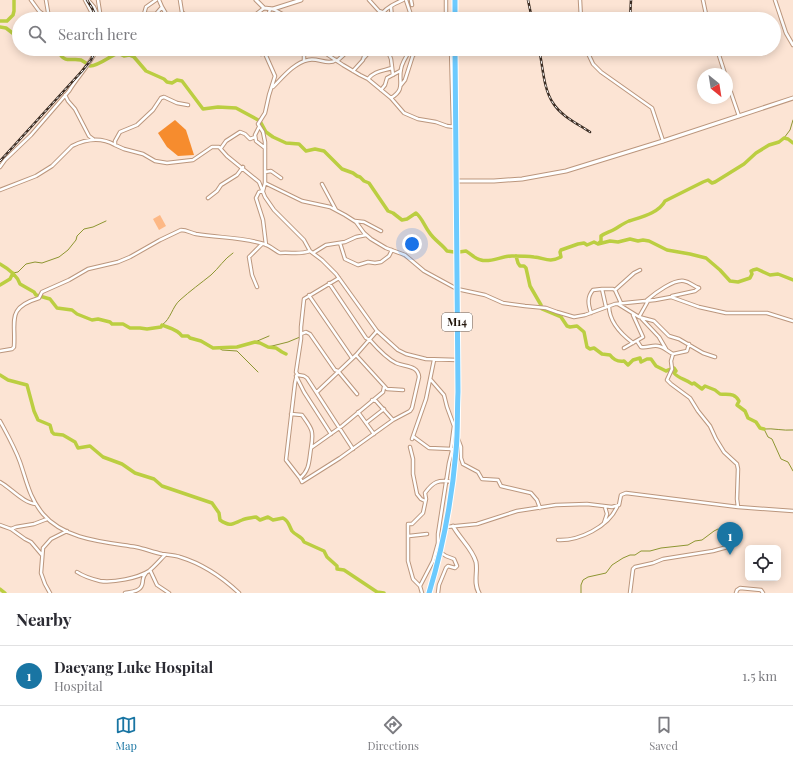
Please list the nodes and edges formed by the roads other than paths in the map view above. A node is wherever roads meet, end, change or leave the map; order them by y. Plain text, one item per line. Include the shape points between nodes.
1 (31, 0) edge
2 (46, 0) edge
3 (87, 0) edge
4 (98, 0) edge
5 (156, 0) edge
6 (159, 0) edge
7 (180, 0) edge
8 (256, 0) edge
9 (301, 0) edge
10 (369, 0) edge
11 (403, 0) edge
12 (406, 0) edge
13 (411, 0) edge
14 (446, 0) edge
15 (454, 0) edge
16 (580, 0) edge
17 (703, 0) edge
18 (775, 0) edge
19 (412, 5) dead end
20 (391, 6) junction
21 (162, 7) junction
22 (264, 8) junction
23 (271, 9) junction
24 (40, 12) edge
25 (48, 12) edge
26 (93, 12) edge
27 (96, 12) edge
28 (99, 12) edge
29 (145, 12) edge
30 (158, 12) edge
31 (165, 12) edge
32 (183, 12) edge
33 (260, 12) edge
34 (270, 12) edge
35 (276, 12) edge
36 (382, 12) joint
37 (391, 12) edge
38 (410, 12) edge
39 (446, 12) edge
40 (455, 12) edge
41 (581, 12) edge
42 (706, 12) edge
43 (779, 12) edge
44 (781, 18) edge
45 (793, 45) edge
46 (94, 56) edge
47 (267, 56) edge
48 (304, 56) edge
49 (330, 56) edge
50 (342, 56) edge
51 (364, 56) edge
52 (367, 56) edge
53 (390, 56) edge
54 (407, 56) edge
55 (413, 56) edge
56 (451, 56) edge
57 (455, 56) edge
58 (589, 56) edge
59 (719, 56) edge
60 (337, 60) junction
61 (363, 60) junction
62 (304, 62) junction
63 (392, 68) junction
64 (723, 68) edge
65 (400, 70) junction
66 (353, 71) junction
67 (392, 76) junction
68 (368, 78) junction
69 (401, 85) junction
70 (271, 89) junction
71 (381, 90) junction
72 (65, 95) junction
73 (391, 98) junction
74 (793, 98) edge
75 (733, 100) edge
76 (188, 105) dead end
77 (738, 116) junction
78 (259, 126) junction
79 (454, 127) junction
80 (255, 137) junction
81 (94, 140) junction
82 (663, 141) junction
83 (115, 145) junction
84 (221, 148) junction
85 (265, 148) junction
86 (0, 167) edge
87 (242, 167) junction
88 (264, 172) junction
89 (281, 178) dead end
90 (456, 181) junction
91 (265, 183) junction
92 (322, 184) dead end
93 (0, 190) edge
94 (263, 191) junction
95 (208, 198) dead end
96 (336, 210) junction
97 (355, 221) junction
98 (381, 231) dead end
99 (366, 235) junction
100 (340, 243) junction
101 (262, 244) junction
102 (266, 245) junction
103 (392, 250) junction
104 (312, 252) junction
105 (640, 270) dead end
106 (339, 278) junction
107 (329, 284) junction
108 (257, 287) dead end
109 (457, 289) junction
110 (602, 289) junction
111 (615, 290) junction
112 (309, 295) junction
113 (671, 297) junction
114 (647, 301) junction
115 (621, 303) junction
116 (618, 304) junction
117 (607, 306) junction
118 (591, 312) junction
119 (632, 314) junction
120 (640, 318) junction
121 (793, 321) edge
122 (377, 331) junction
123 (301, 334) junction
124 (370, 340) junction
125 (637, 341) junction
126 (633, 343) junction
127 (689, 344) junction
128 (624, 348) dead end
129 (666, 349) junction
130 (0, 351) edge
131 (673, 354) junction
132 (356, 355) junction
133 (715, 357) dead end
134 (352, 358) junction
135 (434, 360) junction
136 (458, 360) junction
137 (338, 371) junction
138 (297, 375) junction
139 (431, 380) junction
140 (384, 387) junction
141 (389, 390) junction
142 (403, 390) dead end
143 (316, 392) junction
144 (383, 392) junction
145 (357, 394) dead end
146 (378, 395) junction
147 (372, 400) junction
148 (376, 401) junction
149 (384, 409) junction
150 (358, 412) junction
151 (291, 414) junction
152 (393, 420) junction
153 (0, 421) edge
154 (366, 423) junction
155 (454, 426) junction
156 (339, 428) junction
157 (331, 434) junction
158 (374, 434) junction
159 (456, 435) junction
160 (410, 447) dead end
161 (311, 448) junction
162 (353, 449) junction
163 (454, 449) junction
164 (300, 478) junction
165 (446, 481) junction
166 (0, 482) edge
167 (453, 482) junction
168 (426, 501) junction
169 (36, 504) junction
170 (617, 506) junction
171 (605, 507) junction
172 (738, 507) junction
173 (540, 508) junction
174 (793, 511) edge
175 (48, 519) junction
176 (604, 524) junction
177 (0, 525) edge
178 (453, 526) junction
179 (446, 527) junction
180 (11, 529) junction
181 (67, 531) junction
182 (427, 534) dead end
183 (409, 536) junction
184 (558, 540) dead end
185 (731, 546) dead end
186 (440, 547) junction
187 (165, 554) junction
188 (42, 555) junction
189 (149, 571) junction
190 (77, 572) dead end
191 (420, 586) junction
192 (50, 593) edge
193 (125, 593) edge
194 (169, 593) edge
195 (239, 593) edge
196 (422, 593) edge
197 (429, 593) edge
198 (438, 593) edge
199 (479, 593) edge
200 (630, 593) edge
201 (736, 593) edge
202 (763, 593) edge

1 - 24 street
2 - 25 street
3 - 26 street
3 - 27 street
4 - 28 street
5 - 29 street via 146,7
6 - 21 street
7 - 32 street
8 - 22 street
9 - 23 street
10 - 36 street
11 - 20 street
12 - 38 street
13 - 19 street
14 - 39 street
15 - 40 highway
16 - 41 street
17 - 42 street
18 - 43 street
20 - 36 street
20 - 37 street
21 - 30 street
21 - 31 street
22 - 23 street
22 - 33 street
23 - 34 street
23 - 35 street
44 - 45 street
46 - 72 street
47 - 70 street via 275,76
48 - 62 street
49 - 60 street
50 - 60 street
51 - 61 street
52 - 61 street
53 - 63 street
54 - 65 street
55 - 69 street
56 - 79 street
57 - 79 highway, M14
58 - 82 street via 601,72 652,108
59 - 64 street
60 - 62 street via 331,63 310,59
60 - 66 street
61 - 66 street
62 - 70 street via 288,71
63 - 67 street
63 - 68 street via 375,72
65 - 67 street
65 - 69 street
66 - 68 street
67 - 71 street via 387,78
68 - 71 street
69 - 73 street
70 - 78 street
71 - 73 street
72 - 81 street via 89,136
72 - 86 street
73 - 79 street via 409,115
74 - 77 street
75 - 77 street
76 - 83 street via 161,98 153,110 137,124 120,132
77 - 82 street
78 - 80 street
78 - 85 street via 264,136
79 - 90 highway, M14
80 - 84 street via 250,139 240,132 226,140
80 - 85 street
81 - 83 street via 106,140
81 - 93 street via 72,146 56,163 36,176
82 - 90 street via 550,174 494,181
83 - 84 street via 167,163 190,161 212,147
84 - 87 street
85 - 88 street
87 - 94 street via 259,182
87 - 95 street via 237,175 221,185
88 - 89 street via 271,171
88 - 91 street
90 - 109 highway, M14
91 - 94 street
91 - 96 street via 302,201
92 - 96 street
94 - 102 street via 259,192 256,198 263,220
94 - 104 street via 274,210 304,240
96 - 97 street
97 - 98 street via 364,222
97 - 99 street
99 - 100 street
99 - 103 street
100 - 103 street via 345,259 358,265 381,262
100 - 104 street via 326,245
101 - 102 street
101 - 108 street via 249,257
101 - 130 street via 181,230 130,257 88,269 42,292 39,298 25,303 15,315 14,347
102 - 104 street via 280,253
103 - 109 street via 405,255 424,271
104 - 106 street
105 - 111 street
106 - 107 street
106 - 122 street
107 - 112 street
107 - 124 street via 366,338
109 - 118 street via 503,303 546,308 570,316
109 - 136 highway, M14
110 - 111 street
110 - 117 street
110 - 118 street via 593,290 589,296
111 - 115 street
112 - 123 street via 304,298
112 - 134 street
113 - 114 street
113 - 114 street via 699,288 685,281 677,281
113 - 121 street via 726,313 767,313
114 - 115 street
114 - 120 street
115 - 116 street
116 - 117 street
116 - 119 street
117 - 118 street
117 - 126 street via 615,325
119 - 120 street
119 - 125 street via 643,335 642,339
120 - 127 street via 654,321 666,334
120 - 129 street via 659,337
122 - 124 street
122 - 135 street via 398,350
123 - 137 street via 310,333 331,366
123 - 138 street via 296,363
124 - 132 street
124 - 152 street via 392,360 415,369 419,374 412,408
125 - 126 street
125 - 129 street via 641,347 656,346
126 - 128 street
127 - 131 street via 686,351
127 - 133 street
129 - 131 street
131 - 172 street via 672,369 667,380 688,396 726,454 737,464
132 - 134 street
132 - 140 street
134 - 137 street
135 - 136 street
135 - 139 street
136 - 159 highway, M14
137 - 143 street
137 - 145 street
138 - 143 street via 306,377
138 - 151 street
138 - 157 street via 304,392
139 - 155 street via 444,395
139 - 163 street via 413,438 429,448
140 - 141 street
140 - 144 street
141 - 142 street
141 - 144 street
143 - 156 street
144 - 146 street
146 - 147 street
146 - 148 street
147 - 148 street
147 - 150 street
148 - 149 street
149 - 152 street
149 - 154 street
150 - 154 street
150 - 156 street
151 - 161 street via 302,415 312,430
151 - 164 street via 286,462
152 - 158 street
153 - 169 street
154 - 158 street
155 - 159 street
155 - 163 street
156 - 157 street
156 - 162 street
157 - 161 street
158 - 162 street
159 - 163 highway, M14
159 - 173 street via 465,466 478,472 482,479 498,480 501,486 531,493
160 - 168 street via 417,494
161 - 164 street via 308,467
162 - 164 street via 302,482
163 - 165 street
163 - 167 highway, M14
165 - 167 street
165 - 168 street via 431,485 425,493
165 - 186 street via 438,534
166 - 169 street
167 - 179 highway, M14
168 - 183 street via 423,513 412,524 408,524
169 - 175 street
170 - 171 street
170 - 172 street via 621,495 626,493
170 - 176 street
171 - 173 street via 583,504
171 - 176 street via 607,514
172 - 174 street
173 - 178 street via 517,511 478,524
175 - 180 street
175 - 181 street
176 - 184 street via 578,537
177 - 180 street
178 - 179 street
178 - 199 street via 475,560
179 - 186 highway, M14
180 - 188 street via 32,542
181 - 187 street via 93,541
181 - 188 street via 51,539 43,548
182 - 183 street
183 - 191 street via 408,560 413,579
185 - 200 street via 663,559 633,569
186 - 191 street
186 - 197 highway, M14
186 - 198 street via 446,556 454,559 457,566 446,568
187 - 189 street
187 - 195 street via 201,565 224,579
188 - 192 street via 41,573
189 - 190 street via 126,579 104,581
189 - 193 street via 142,578 142,586 139,589
189 - 194 street via 157,585
191 - 196 street
201 - 202 street via 740,588 761,590

